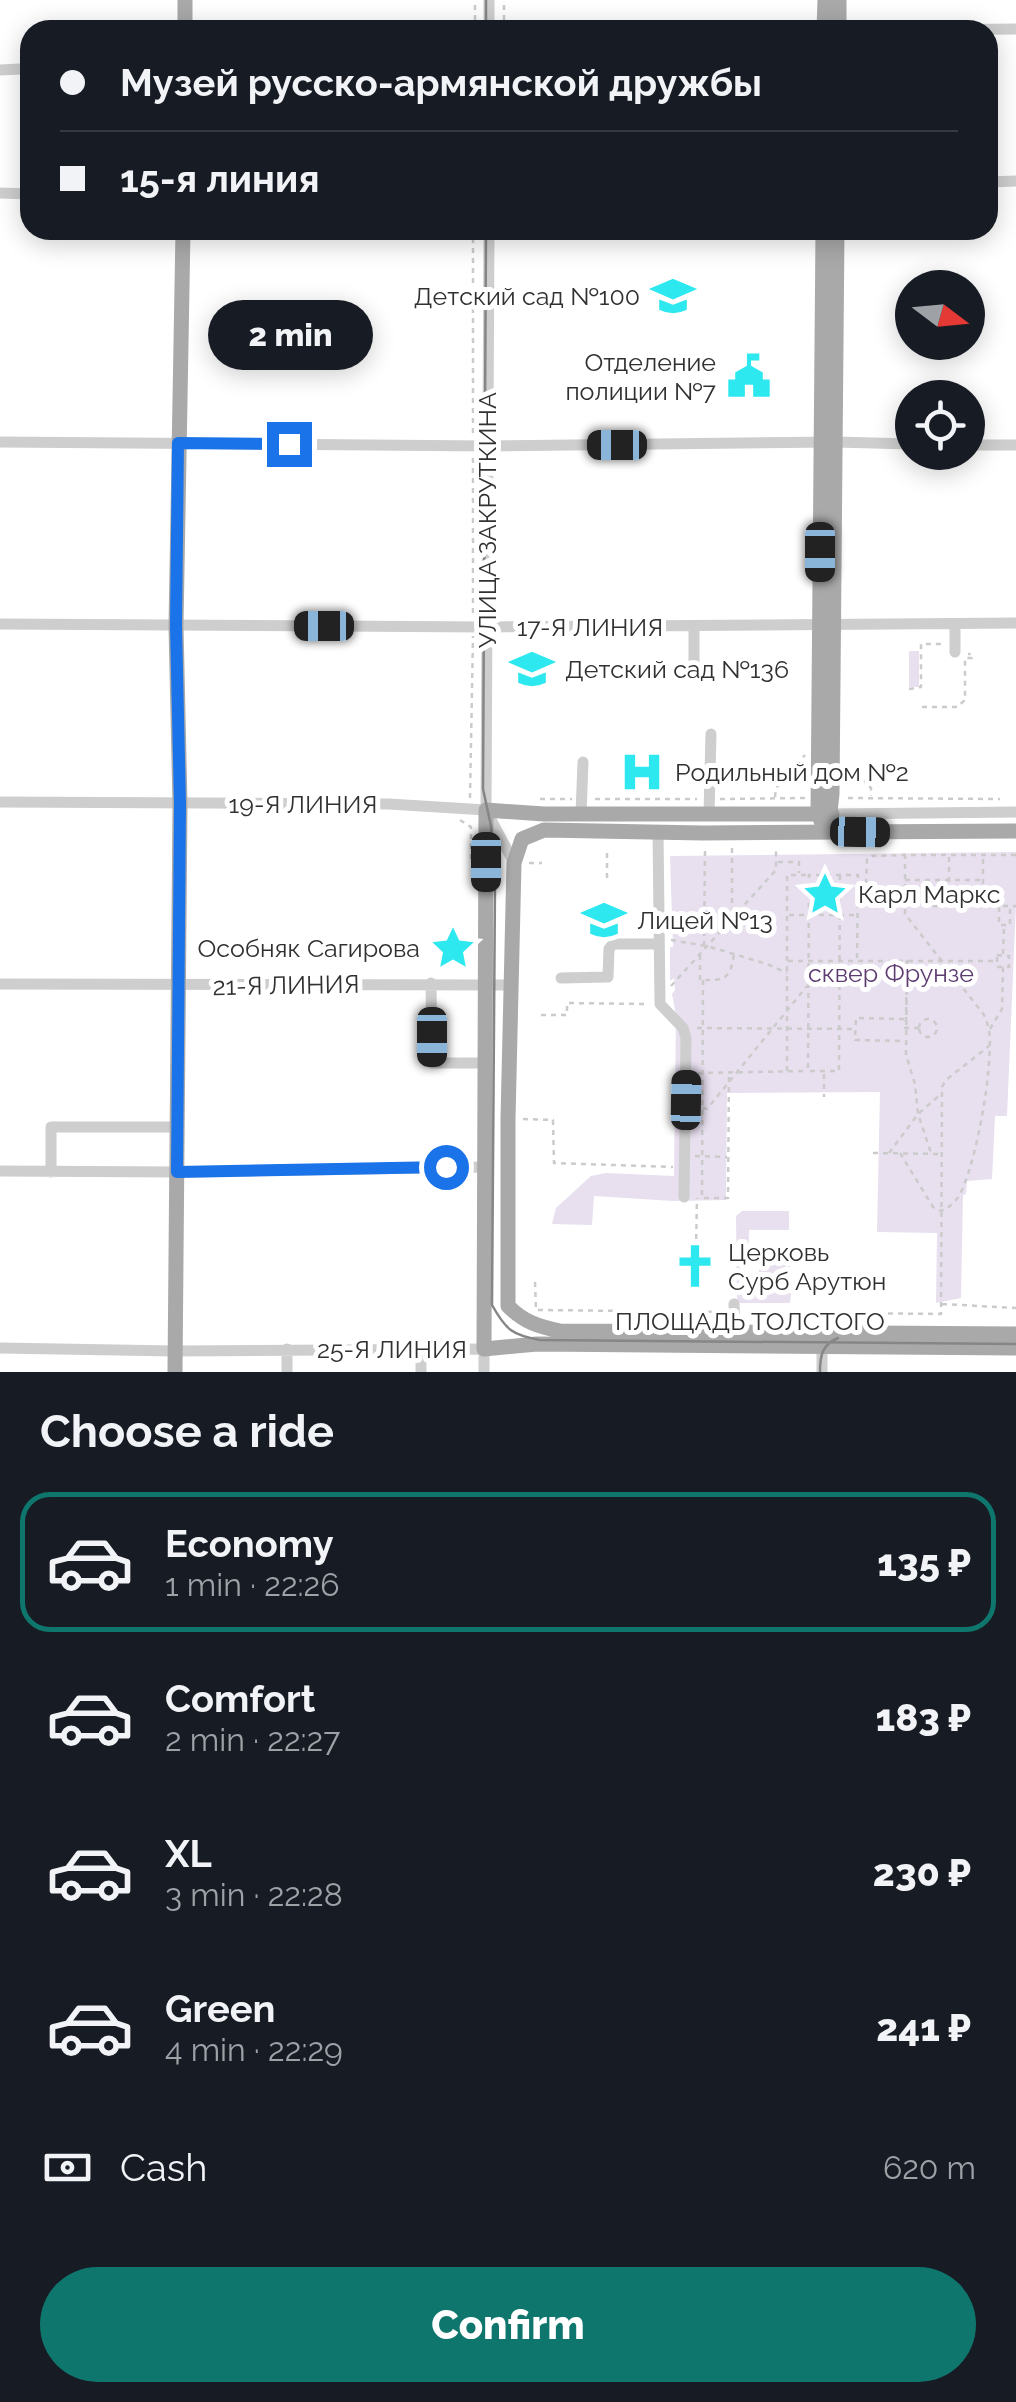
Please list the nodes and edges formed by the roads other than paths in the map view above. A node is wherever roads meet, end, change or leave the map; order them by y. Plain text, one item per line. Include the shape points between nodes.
1 (20, 69) dead end
2 (0, 70) edge
3 (183, 240) edge
4 (489, 240) edge
5 (823, 240) edge
6 (837, 240) edge
7 (0, 442) edge
8 (178, 443) junction
9 (828, 443) junction
10 (895, 444) edge
11 (985, 444) edge
12 (1016, 445) edge
13 (480, 446) junction
14 (1016, 623) edge
15 (0, 624) edge
16 (956, 624) junction
17 (176, 626) junction
18 (694, 626) junction
19 (827, 626) junction
20 (479, 627) junction
21 (955, 648) road end
22 (694, 666) dead end
23 (710, 734) dead end
24 (583, 762) dead end
25 (0, 802) edge
26 (180, 804) junction
27 (581, 806) junction
28 (709, 806) junction
29 (486, 810) junction
30 (1016, 812) edge
31 (825, 814) junction
32 (658, 831) junction
33 (826, 831) junction
34 (1016, 832) edge
35 (519, 862) junction
36 (659, 941) junction
37 (562, 978) dead end
38 (431, 983) junction
39 (0, 984) edge
40 (486, 984) junction
41 (512, 985) junction
42 (178, 986) junction
43 (486, 1063) junction
44 (178, 1126) junction
45 (485, 1167) junction
46 (0, 1171) edge
47 (51, 1172) junction
48 (177, 1172) junction
49 (691, 1198) road end
50 (508, 1306) junction
51 (734, 1308) road end
52 (734, 1331) junction
53 (1016, 1334) edge
54 (822, 1347) junction
55 (0, 1348) edge
56 (484, 1348) junction
57 (1016, 1348) edge
58 (287, 1349) junction
59 (422, 1350) junction
60 (175, 1351) junction
61 (175, 1372) edge
62 (287, 1372) edge
63 (421, 1372) edge
64 (484, 1372) edge
65 (822, 1372) edge

1 - 2 street
3 - 8 main road
4 - 13 street, УЛИЦА ЗАКРУТКИНА
5 - 9 main road
6 - 9 main road
7 - 8 street
8 - 13 street
8 - 17 main road
9 - 10 street
9 - 13 street
9 - 19 main road
11 - 12 street
13 - 20 street, УЛИЦА ЗАКРУТКИНА
14 - 16 street, 17-Я ЛИНИЯ
15 - 17 street, 17-Я ЛИНИЯ
16 - 19 street, 17-Я ЛИНИЯ
16 - 21 street
17 - 20 street, 17-Я ЛИНИЯ
17 - 26 main road
18 - 19 street, 17-Я ЛИНИЯ
18 - 20 street, 17-Я ЛИНИЯ
18 - 22 street
19 - 31 main road
20 - 29 street, УЛИЦА ЗАКРУТКИНА
23 - 28 street
24 - 27 street
25 - 26 street, 19-Я ЛИНИЯ
26 - 29 street, 19-Я ЛИНИЯ
26 - 42 main road
27 - 28 main road
27 - 29 main road
28 - 31 main road
29 - 35 street
29 - 40 main road
30 - 31 street
31 - 33 main road
32 - 33 main road
32 - 35 main road via 544,830 522,839
32 - 36 street
33 - 34 main road
35 - 41 main road
36 - 37 street via 612,944 608,977
36 - 49 street via 660,1001 686,1038
38 - 40 street, 21-Я ЛИНИЯ
38 - 42 street, 21-Я ЛИНИЯ
38 - 43 street via 432,1064
39 - 42 street, 21-Я ЛИНИЯ
40 - 41 street, 21-Я ЛИНИЯ
40 - 43 main road
41 - 50 main road
42 - 44 main road
43 - 45 main road
44 - 47 street via 51,1126
44 - 48 main road
45 - 48 street
45 - 56 main road
46 - 47 street
47 - 48 street
48 - 60 main road
50 - 52 main road, ПЛОЩАДЬ ТОЛСТОГО via 535,1326 560,1330
50 - 56 main road
51 - 52 street
52 - 53 main road, ПЛОЩАДЬ ТОЛСТОГО
54 - 56 main road, ПЛОЩАДЬ ТОЛСТОГО
54 - 57 main road, ПЛОЩАДЬ ТОЛСТОГО
54 - 65 street
55 - 60 street, 25-Я ЛИНИЯ
56 - 59 street, 25-Я ЛИНИЯ
56 - 64 street
58 - 59 street, 25-Я ЛИНИЯ
58 - 60 street, 25-Я ЛИНИЯ
58 - 62 street
59 - 63 street
60 - 61 main road

